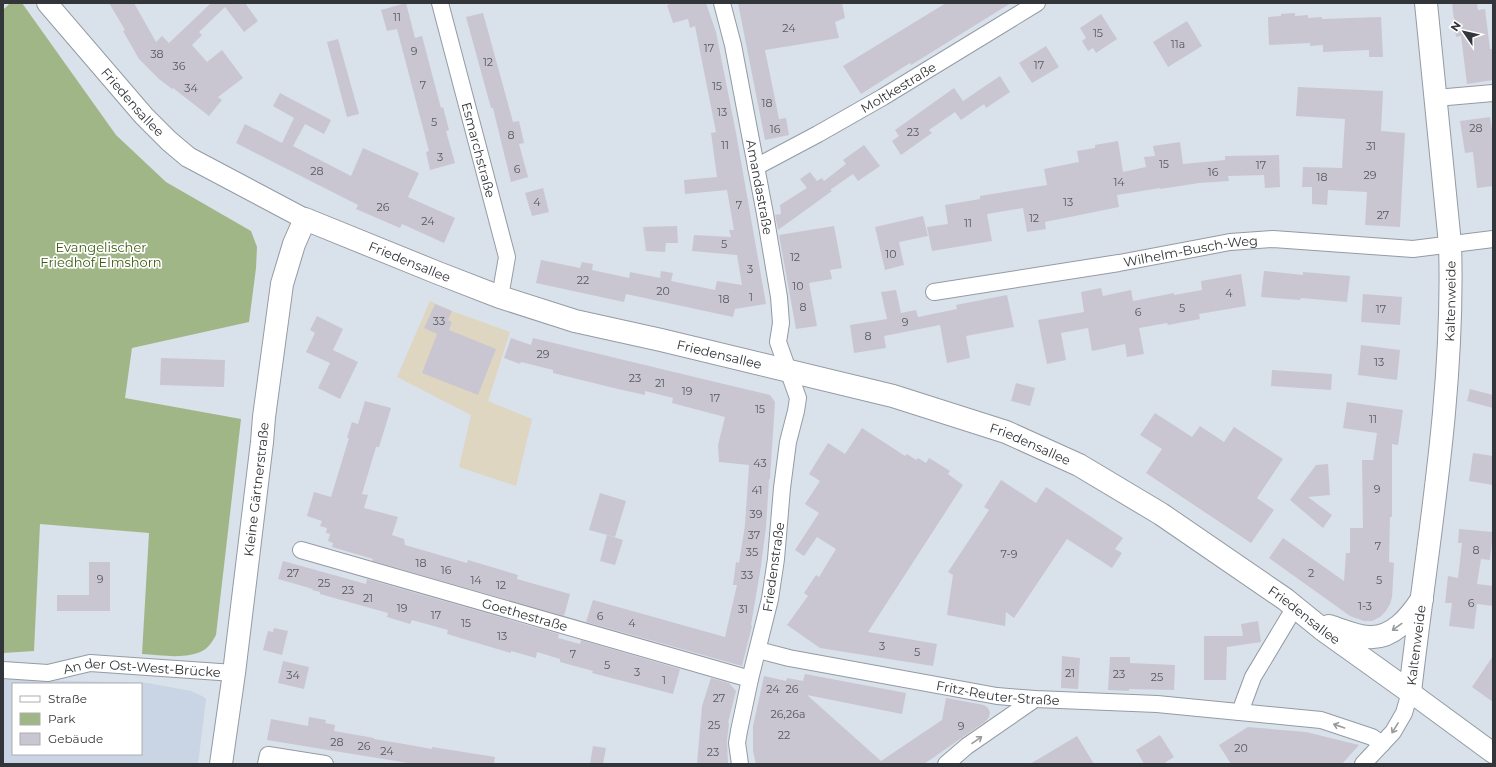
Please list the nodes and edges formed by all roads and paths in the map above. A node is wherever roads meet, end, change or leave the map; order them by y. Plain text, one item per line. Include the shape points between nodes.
1 (47, 3) edge
2 (440, 3) edge
3 (722, 3) edge
4 (1038, 3) edge
5 (1426, 3) edge
6 (1493, 94) edge
7 (1436, 98) junction
8 (756, 167) junction
9 (305, 218) junction
10 (1493, 239) edge
11 (1450, 244) junction
12 (934, 292) dead end
13 (500, 297) junction
14 (787, 371) junction
15 (301, 550) dead end
16 (1422, 598) junction
17 (1301, 612) junction
18 (758, 650) junction
19 (3, 670) edge
20 (234, 672) junction
21 (750, 679) junction
22 (1410, 692) junction
23 (1035, 699) junction
24 (1240, 712) junction
25 (1382, 744) junction
26 (1493, 753) edge
27 (220, 764) edge
28 (266, 764) edge
29 (325, 764) edge
30 (740, 764) edge
31 (946, 764) edge
32 (1363, 764) edge

1 - 9 street, Friedensallee via 144,116 188,157
2 - 13 street, Esmarchstraße via 507,257
3 - 8 street, Amandastraße via 733,45
4 - 8 street, Moltkestraße via 877,101
5 - 7 main road, Kaltenweide
6 - 7 street
7 - 11 main road, Kaltenweide
8 - 14 street, Amandastraße via 779,297 781,323 778,342
9 - 13 main road, Friedensallee
9 - 20 main road, Kleine Gärtnerstraße via 282,284
10 - 11 street, Wilhelm-Busch-Weg
11 - 12 street, Wilhelm-Busch-Weg via 1412,249 1273,239 1230,242 1119,263
11 - 16 main road, Kaltenweide via 1452,284 1449,352 1442,438
13 - 14 main road, Friedensallee via 575,321
14 - 17 main road, Friedensallee via 893,396 1006,432 1079,466 1161,514
14 - 18 street, Friedenstraße via 798,398 788,442 772,585
15 - 21 street, Goethestraße
16 -> 17 main road, Kaltenweide via 1410,617 1398,627 1381,636 1369,638 1353,635
16 - 22 main road, Kaltenweide
17 - 22 main road, Friedensallee
17 - 24 street via 1266,654 1253,677
18 - 21 street, Friedenstraße
18 - 23 street, Fritz-Reuter-Straße via 920,683 997,696
19 - 20 street, An der Ost-West-Brücke via 48,673 90,663
20 - 27 main road, Kleine Gärtnerstraße
21 - 30 street, Friedenstraße via 738,731
22 -> 25 street via 1404,713 1393,732
22 - 26 street
23 - 24 street, Fritz-Reuter-Straße via 1157,704
31 -> 23 street via 967,746
25 -> 24 street, Fritz-Reuter-Straße via 1372,737 1321,720
25 - 32 street
28 - 29 street via 268,755

